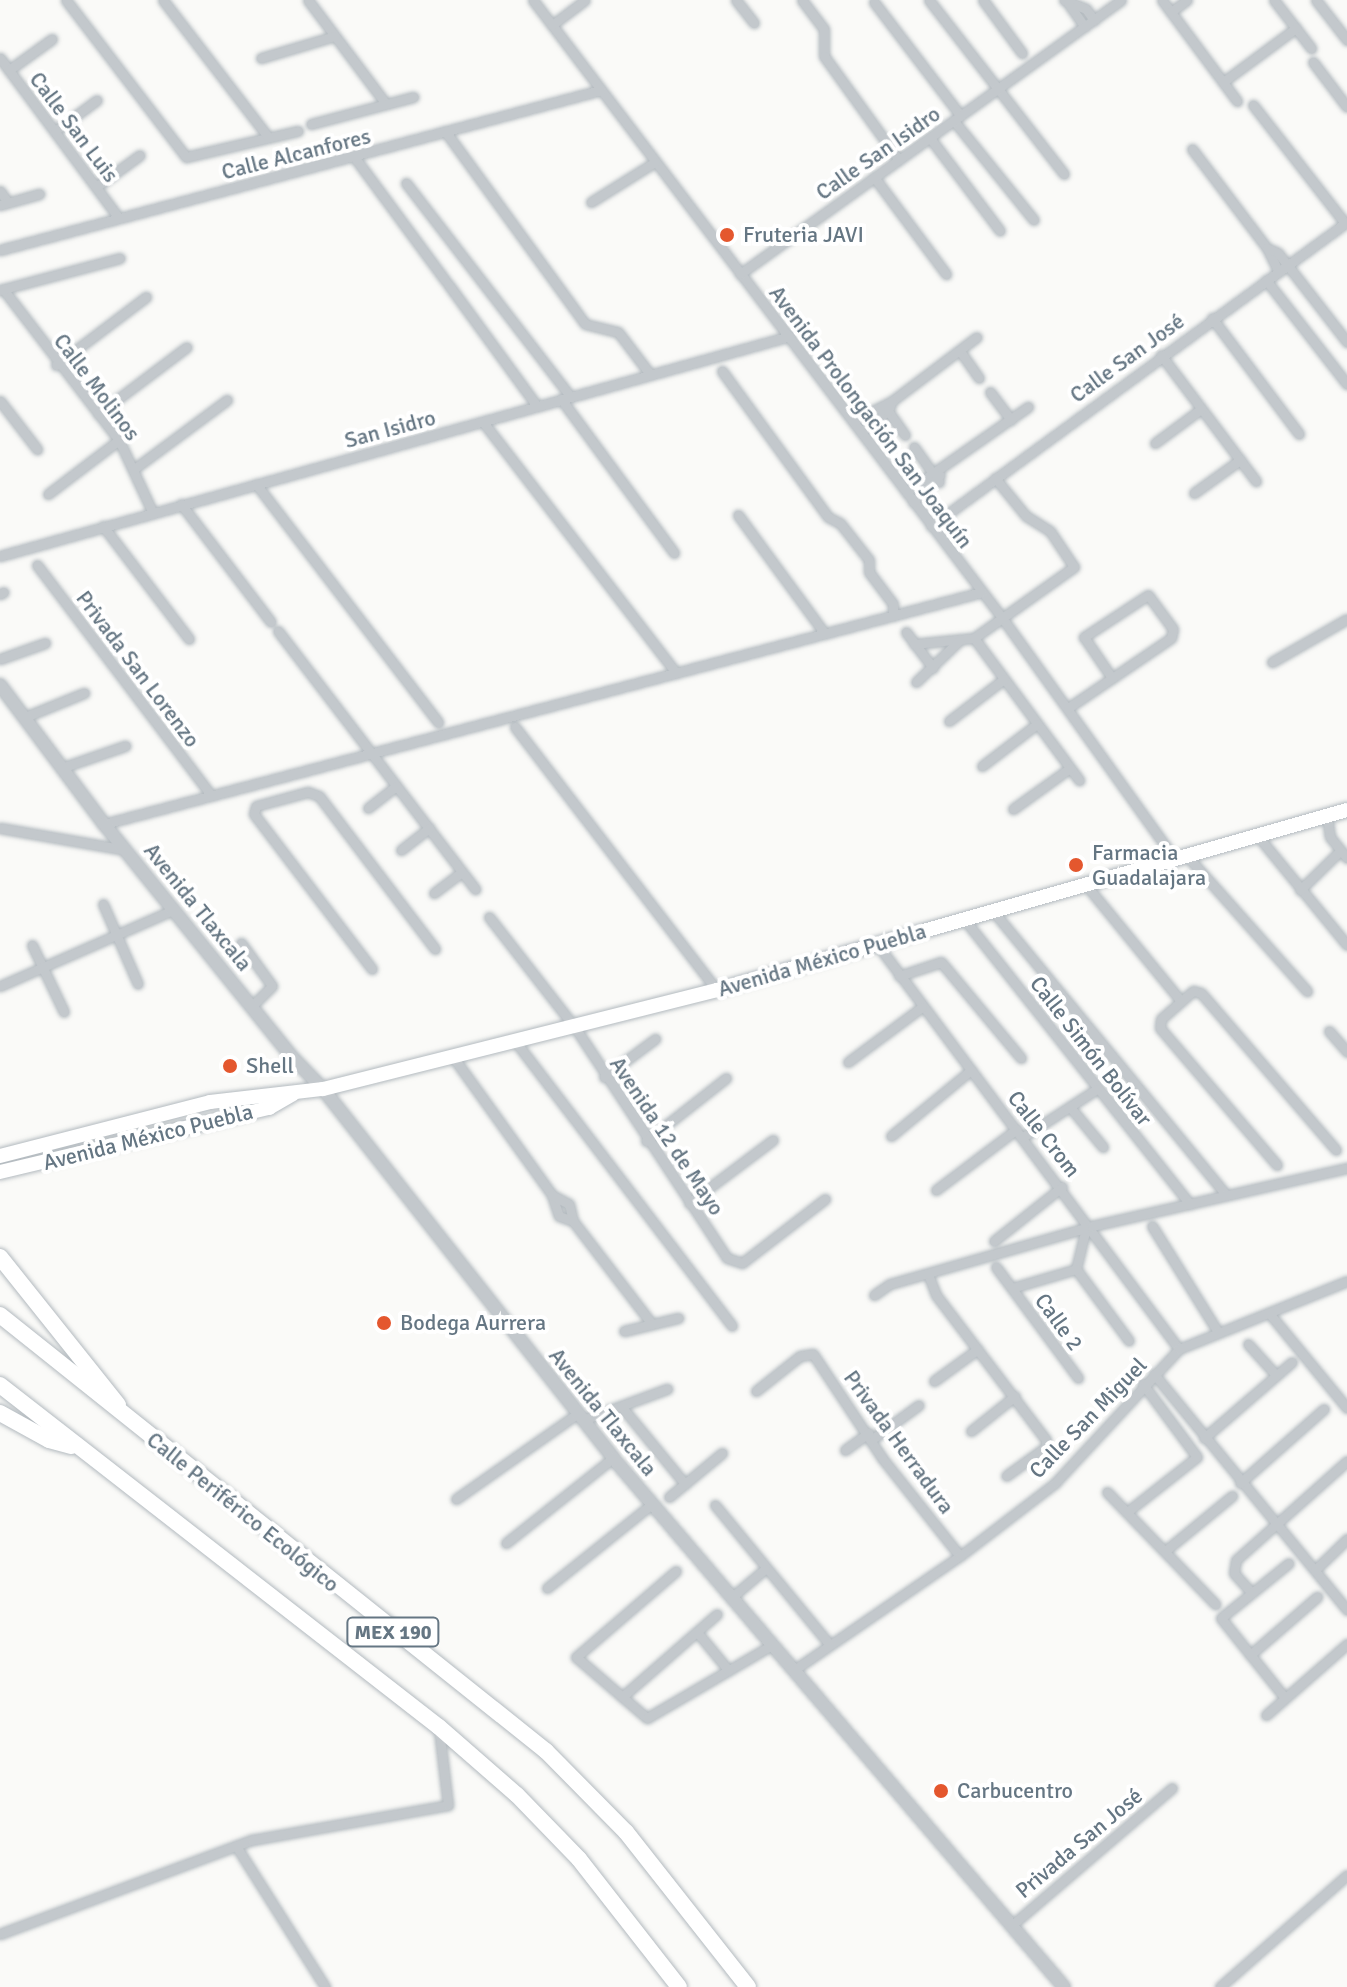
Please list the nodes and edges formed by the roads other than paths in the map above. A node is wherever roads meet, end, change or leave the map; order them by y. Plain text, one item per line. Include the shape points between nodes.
1 (66, 0) edge
2 (163, 0) edge
3 (308, 0) edge
4 (533, 0) edge
5 (585, 0) edge
6 (736, 0) edge
7 (802, 0) edge
8 (929, 0) edge
9 (983, 0) edge
10 (1121, 0) edge
11 (1162, 0) edge
12 (1187, 0) edge
13 (1274, 0) edge
14 (1316, 0) edge
15 (874, 2) dead end
16 (1066, 2) edge
17 (1171, 12) junction
18 (1094, 20) junction
19 (754, 23) dead end
20 (552, 25) junction
21 (1085, 27) junction
22 (1296, 28) junction
23 (335, 36) junction
24 (52, 39) dead end
25 (1347, 40) edge
26 (1311, 48) dead end
27 (1022, 53) dead end
28 (0, 58) edge
29 (261, 58) dead end
30 (1313, 62) dead end
31 (9, 70) junction
32 (1223, 82) junction
33 (601, 90) junction
34 (998, 90) junction
35 (413, 97) dead end
36 (97, 100) dead end
37 (1237, 101) dead end
38 (386, 104) junction
39 (1253, 105) dead end
40 (1347, 107) edge
41 (958, 118) junction
42 (311, 124) dead end
43 (55, 131) junction
44 (298, 131) dead end
45 (445, 131) junction
46 (268, 137) junction
47 (930, 138) junction
48 (1192, 149) dead end
49 (140, 155) dead end
50 (355, 158) junction
51 (899, 160) junction
52 (655, 162) junction
53 (1064, 174) dead end
54 (874, 177) junction
55 (406, 183) dead end
56 (96, 187) junction
57 (0, 191) edge
58 (39, 194) dead end
59 (591, 202) dead end
60 (4, 204) edge
61 (119, 218) junction
62 (1034, 220) dead end
63 (1346, 222) edge
64 (1000, 231) dead end
65 (0, 250) edge
66 (120, 258) dead end
67 (1282, 268) junction
68 (740, 274) junction
69 (946, 274) dead end
70 (1266, 280) junction
71 (2, 290) edge
72 (146, 297) dead end
73 (1212, 318) junction
74 (790, 336) junction
75 (977, 337) dead end
76 (1347, 342) edge
77 (187, 347) dead end
78 (960, 351) junction
79 (1161, 355) junction
80 (56, 365) junction
81 (722, 371) dead end
82 (650, 374) junction
83 (979, 378) dead end
84 (1347, 384) edge
85 (990, 392) dead end
86 (566, 397) junction
87 (227, 400) dead end
88 (0, 401) edge
89 (887, 405) junction
90 (537, 406) junction
91 (1028, 407) dead end
92 (1201, 409) junction
93 (98, 414) junction
94 (1011, 420) junction
95 (853, 421) junction
96 (483, 422) junction
97 (861, 432) junction
98 (1299, 434) dead end
99 (905, 435) dead end
100 (119, 440) junction
101 (1155, 443) dead end
102 (914, 447) dead end
103 (37, 449) dead end
104 (1240, 460) junction
105 (134, 469) junction
106 (937, 475) junction
107 (995, 478) junction
108 (1256, 481) dead end
109 (256, 484) junction
110 (906, 492) junction
111 (1194, 493) dead end
112 (48, 494) dead end
113 (913, 502) junction
114 (181, 504) junction
115 (152, 511) junction
116 (738, 515) dead end
117 (103, 526) junction
118 (931, 526) junction
119 (674, 553) dead end
120 (0, 556) edge
121 (37, 565) dead end
122 (982, 592) junction
123 (893, 616) junction
124 (1003, 619) junction
125 (1347, 619) edge
126 (271, 622) dead end
127 (278, 631) dead end
128 (906, 632) dead end
129 (825, 634) junction
130 (974, 638) junction
131 (189, 639) dead end
132 (960, 640) junction
133 (45, 643) dead end
134 (914, 644) junction
135 (0, 659) edge
136 (1272, 662) dead end
137 (933, 668) junction
138 (676, 673) junction
139 (1112, 678) junction
140 (1004, 679) junction
141 (916, 682) dead end
142 (0, 685) edge
143 (84, 693) dead end
144 (1068, 708) junction
145 (25, 717) junction
146 (949, 721) dead end
147 (438, 722) dead end
148 (1037, 724) junction
149 (515, 727) dead end
150 (125, 746) dead end
151 (370, 752) junction
152 (982, 766) dead end
153 (64, 767) junction
154 (1070, 768) junction
155 (272, 779) junction
156 (1079, 780) dead end
157 (396, 786) junction
158 (210, 794) junction
159 (279, 799) junction
160 (368, 808) dead end
161 (1013, 809) dead end
162 (1347, 810) edge
163 (1327, 816) junction
164 (104, 824) junction
165 (0, 828) edge
166 (429, 828) junction
167 (1257, 835) junction
168 (126, 850) junction
169 (401, 850) dead end
170 (1344, 855) edge
171 (1181, 858) junction
172 (462, 872) junction
173 (1086, 885) junction
174 (475, 889) dead end
175 (1300, 890) junction
176 (434, 893) dead end
177 (103, 904) dead end
178 (175, 909) junction
179 (993, 911) junction
180 (489, 917) dead end
181 (964, 919) junction
182 (117, 933) junction
183 (1345, 938) edge
184 (241, 943) dead end
185 (877, 944) junction
186 (32, 945) dead end
187 (435, 949) dead end
188 (41, 965) junction
189 (372, 969) dead end
190 (899, 976) junction
191 (138, 984) dead end
192 (0, 986) edge
193 (717, 990) junction
194 (1307, 991) dead end
195 (1181, 1001) junction
196 (252, 1006) junction
197 (922, 1007) junction
198 (64, 1012) dead end
199 (574, 1026) junction
200 (1329, 1031) dead end
201 (655, 1039) dead end
202 (515, 1041) junction
203 (1347, 1052) edge
204 (453, 1057) junction
205 (1021, 1058) dead end
206 (848, 1062) dead end
207 (971, 1070) junction
208 (604, 1077) junction
209 (726, 1078) dead end
210 (323, 1089) junction
211 (1097, 1089) junction
212 (293, 1094) junction
213 (1070, 1107) junction
214 (1020, 1133) junction
215 (891, 1136) dead end
216 (773, 1140) dead end
217 (646, 1141) junction
218 (1103, 1147) dead end
219 (1336, 1150) dead end
220 (0, 1156) edge
221 (1277, 1165) dead end
222 (1347, 1168) edge
223 (0, 1172) edge
224 (1062, 1187) junction
225 (936, 1190) dead end
226 (552, 1195) junction
227 (1226, 1195) junction
228 (825, 1199) dead end
229 (689, 1203) junction
230 (1190, 1204) junction
231 (573, 1221) junction
232 (1152, 1226) dead end
233 (1089, 1227) junction
234 (994, 1241) dead end
235 (0, 1257) edge
236 (996, 1267) dead end
237 (1076, 1269) junction
238 (928, 1274) junction
239 (1347, 1281) edge
240 (1012, 1288) junction
241 (874, 1295) dead end
242 (1269, 1313) junction
243 (0, 1315) edge
244 (678, 1318) dead end
245 (652, 1324) junction
246 (732, 1326) dead end
247 (624, 1331) dead end
248 (1218, 1332) junction
249 (1129, 1341) dead end
250 (1248, 1344) dead end
251 (978, 1349) junction
252 (1179, 1349) junction
253 (1292, 1362) dead end
254 (1154, 1374) junction
255 (1276, 1375) junction
256 (1078, 1378) dead end
257 (934, 1381) dead end
258 (1143, 1384) junction
259 (0, 1385) edge
260 (667, 1389) dead end
261 (756, 1391) dead end
262 (1015, 1396) junction
263 (919, 1405) dead end
264 (621, 1406) junction
265 (1347, 1408) edge
266 (1324, 1409) dead end
267 (0, 1413) edge
268 (580, 1417) junction
269 (130, 1422) junction
270 (971, 1431) dead end
271 (869, 1437) junction
272 (1204, 1438) junction
273 (77, 1447) junction
274 (845, 1450) dead end
275 (722, 1453) dead end
276 (613, 1458) junction
277 (1347, 1461) edge
278 (1006, 1476) dead end
279 (1240, 1483) junction
280 (685, 1484) junction
281 (1107, 1492) dead end
282 (1232, 1496) dead end
283 (669, 1497) dead end
284 (456, 1499) dead end
285 (652, 1504) junction
286 (715, 1505) dead end
287 (1127, 1512) junction
288 (1276, 1524) junction
289 (1347, 1539) edge
290 (506, 1543) dead end
291 (1165, 1551) junction
292 (960, 1556) junction
293 (1289, 1563) dead end
294 (765, 1569) junction
295 (1315, 1570) junction
296 (676, 1571) dead end
297 (547, 1588) dead end
298 (1251, 1592) junction
299 (737, 1593) junction
300 (1317, 1597) dead end
301 (1215, 1604) dead end
302 (1347, 1610) edge
303 (717, 1614) dead end
304 (697, 1632) junction
305 (829, 1644) junction
306 (1347, 1644) edge
307 (772, 1645) junction
308 (1250, 1655) junction
309 (794, 1670) junction
310 (729, 1671) junction
311 (622, 1697) junction
312 (1285, 1698) junction
313 (1266, 1715) dead end
314 (439, 1727) junction
315 (1172, 1788) dead end
316 (236, 1846) junction
317 (1347, 1875) edge
318 (1011, 1926) junction
319 (0, 1934) edge
320 (325, 1987) edge
321 (679, 1987) edge
322 (748, 1987) edge
323 (1064, 1987) edge
324 (1220, 1987) edge

1 - 46 street via 186,157
2 - 46 street
3 - 23 street
4 - 20 street, Avenida Prolongación San Joaquín
5 - 20 street
6 - 19 street
7 - 51 street via 824,29 824,56
8 - 34 street
9 - 27 street
10 - 18 street, Calle San Isidro
11 - 17 street
12 - 17 street
13 - 22 street
14 - 25 street
15 - 41 street
16 - 18 street via 1086,9
16 - 21 street
17 - 32 street
18 - 21 street, Calle San Isidro
20 - 33 street, Avenida Prolongación San Joaquín
21 - 34 street, Calle San Isidro
22 - 26 street
22 - 32 street
23 - 29 street
23 - 38 street
24 - 31 street
28 - 31 street, Calle San Luis
30 - 40 street
31 - 43 street, Calle San Luis
32 - 37 street
33 - 45 street, Calle Alcanfores
33 - 52 street, Avenida Prolongación San Joaquín
34 - 41 street, Calle San Isidro
34 - 53 street
35 - 38 street
36 - 43 street
38 - 42 street
39 - 63 street
41 - 47 street, Calle San Isidro
41 - 62 street
43 - 56 street, Calle San Luis
44 - 46 street
45 - 50 street, Calle Alcanfores
45 - 82 street via 585,324 618,332
47 - 51 street, Calle San Isidro
47 - 64 street
48 - 67 street
49 - 56 street
50 - 61 street, Calle Alcanfores
50 - 90 street
51 - 54 street, Calle San Isidro
52 - 59 street
52 - 68 street, Avenida Prolongación San Joaquín
54 - 68 street, Calle San Isidro
54 - 69 street
55 - 86 street
56 - 61 street, Calle San Luis
57 - 60 street
58 - 60 street
61 - 65 street, Calle Alcanfores
63 - 67 street, Calle San José
66 - 71 street
67 - 70 street, Calle San José
67 - 76 street
68 - 74 street, Avenida Prolongación San Joaquín
70 - 73 street, Calle San José
70 - 84 street
71 - 80 street, Calle Molinos
72 - 80 street
73 - 79 street, Calle San José
73 - 98 street
74 - 82 street, San Isidro
74 - 95 street, Avenida Prolongación San Joaquín
75 - 78 street
77 - 93 street
78 - 83 street
78 - 89 street
79 - 92 street
79 - 107 street, Calle San José
80 - 93 street, Calle Molinos
81 - 123 street via 828,517 840,523 869,560 869,572 893,604
82 - 86 street, San Isidro
85 - 94 street
86 - 90 street, San Isidro
86 - 119 street
87 - 105 street
88 - 103 street
89 - 95 street
89 - 97 street
89 - 99 street
90 - 96 street, San Isidro
91 - 94 street
92 - 101 street
92 - 104 street
93 - 100 street, Calle Molinos
94 - 106 street
95 - 97 street, Avenida Prolongación San Joaquín
96 - 109 street, San Isidro
96 - 138 street
97 - 110 street, Avenida Prolongación San Joaquín
100 - 105 street, Calle Molinos
100 - 112 street
102 - 106 street
104 - 108 street
104 - 111 street
105 - 115 street, Calle Molinos
106 - 110 street
106 - 113 street
107 - 118 street, Calle San José
107 - 124 street via 1026,516 1050,531 1074,567
109 - 114 street, San Isidro
109 - 147 street
110 - 113 street, Avenida Prolongación San Joaquín
113 - 118 street, Avenida Prolongación San Joaquín
114 - 115 street, San Isidro
114 - 126 street
115 - 117 street, San Isidro
116 - 129 street
117 - 120 street, San Isidro
117 - 131 street
118 - 122 street, Avenida Prolongación San Joaquín
121 - 158 street, Privada San Lorenzo
122 - 123 street
122 - 124 street, Avenida Prolongación San Joaquín
123 - 129 street
124 - 130 street
124 - 144 street, Avenida Prolongación San Joaquín
125 - 136 street
127 - 151 street
128 - 134 street
129 - 138 street
130 - 132 street
130 - 140 street
132 - 134 street
132 - 137 street
133 - 135 street
134 - 137 street
137 - 141 street
138 - 151 street
139 - 139 street via 1084,637 1148,595 1174,634
139 - 144 street
140 - 146 street
140 - 148 street
142 - 145 street, Avenida Tlaxcala
143 - 145 street
144 - 171 street, Avenida Prolongación San Joaquín
145 - 153 street, Avenida Tlaxcala
148 - 152 street
148 - 154 street
149 - 193 street
150 - 153 street
151 - 155 street
151 - 157 street
153 - 164 street, Avenida Tlaxcala
154 - 156 street
154 - 161 street
155 - 158 street
155 - 159 street
157 - 160 street
157 - 166 street
158 - 164 street
159 - 187 street via 308,792 319,796
159 - 189 street via 256,806 254,814
162 - 163 main road, Avenida México Puebla
163 - 167 main road, Avenida México Puebla
163 - 170 street via 1330,837
164 - 168 street, Avenida Tlaxcala
165 - 168 street, Avenida Tlaxcala
166 - 169 street
166 - 172 street
167 - 171 main road, Avenida México Puebla
167 - 175 street
168 - 178 street, Avenida Tlaxcala
170 - 175 street
171 - 173 main road, Avenida México Puebla
171 - 194 street, Avenida Prolongación San Joaquín
172 - 174 street
172 - 176 street
173 - 179 main road, Avenida México Puebla
173 - 195 street
175 - 183 street
177 - 182 street
178 - 182 street
178 - 196 street, Avenida Tlaxcala
179 - 181 main road, Avenida México Puebla
179 - 227 street
180 - 199 street, Avenida 12 de Mayo
181 - 185 main road, Avenida México Puebla
181 - 211 street, Calle Simón Bolívar
182 - 188 street
182 - 191 street
184 - 196 street via 272,986
185 - 190 street, Calle Crom
185 - 193 main road, Avenida México Puebla
186 - 188 street
188 - 192 street
188 - 198 street
190 - 197 street, Calle Crom
190 - 205 street via 941,962
193 - 199 main road, Avenida México Puebla
195 - 219 street via 1193,991 1201,993
195 - 221 street via 1161,1019 1160,1028
196 - 210 street, Avenida Tlaxcala
197 - 206 street
197 - 207 street, Calle Crom
199 - 202 main road, Avenida México Puebla
199 - 208 street, Avenida 12 de Mayo
200 - 203 street
201 - 208 street
202 - 204 main road, Avenida México Puebla
202 - 246 street
204 - 210 main road, Avenida México Puebla
204 - 226 street
207 - 214 street, Calle Crom
207 - 215 street
208 - 217 street, Avenida 12 de Mayo
209 - 217 street
210 - 212 main road, Avenida México Puebla
210 - 268 street, Avenida Tlaxcala
211 - 213 street
211 - 230 street, Calle Simón Bolívar
212 - 220 main road, Avenida México Puebla via 269,1091 210,1102
212 - 223 main road, Avenida México Puebla via 269,1108
213 - 214 street
213 - 218 street
214 - 224 street, Calle Crom
214 - 225 street
216 - 229 street
217 - 229 street, Avenida 12 de Mayo
222 - 227 street
224 - 233 street, Calle Crom
224 - 234 street
226 - 231 street via 569,1204
226 - 231 street via 559,1216
227 - 230 street
228 - 229 street, Avenida 12 de Mayo via 734,1263
230 - 233 street
231 - 245 street
232 - 248 street
233 - 237 street, Calle 2
233 - 238 street
233 - 252 street, Calle Crom
235 - 269 highway via 89,1363
236 - 240 street, Calle 2
237 - 240 street, Calle 2
237 - 249 street, Calle 2
238 - 241 street via 890,1284
238 - 251 street via 936,1295
239 - 242 street, Calle San Miguel
240 - 256 street, Calle 2
242 - 248 street, Calle San Miguel
242 - 265 street
243 - 269 highway, Calle Periférico Ecológico / MEX 190
244 - 245 street
245 - 247 street
248 - 252 street, Calle San Miguel
250 - 255 street
251 - 257 street
251 - 262 street
252 - 254 street, Calle San Miguel
253 - 255 street
254 - 258 street, Calle San Miguel
254 - 272 street
255 - 272 street
258 - 287 street via 1197,1457
258 - 292 street, Calle San Miguel via 1055,1483
259 - 273 highway, MEX 190
260 - 264 street
261 - 271 street, Privada Herradura via 807,1352
262 - 270 street
262 - 278 street via 1047,1444
263 - 271 street
264 - 268 street
264 - 280 street
266 - 279 street
267 - 273 highway via 49,1440
268 - 276 street, Avenida Tlaxcala
268 - 284 street
269 - 322 highway, Calle Periférico Ecológico / MEX 190 via 546,1751 626,1832
271 - 274 street
271 - 292 street, Privada Herradura
272 - 279 street
273 - 314 highway, MEX 190
275 - 280 street
276 - 285 street, Avenida Tlaxcala
276 - 290 street
277 - 288 street
279 - 288 street
280 - 283 street
281 - 287 street
282 - 291 street
285 - 297 street
285 - 299 street, Avenida Tlaxcala
286 - 294 street
287 - 291 street
288 - 295 street
288 - 298 street via 1233,1566
289 - 295 street
291 - 301 street
292 - 305 street, Calle San Miguel
293 - 298 street
294 - 299 street
294 - 305 street
295 - 302 street
296 - 311 street via 576,1657
298 - 308 street via 1223,1612 1223,1624
299 - 307 street, Avenida Tlaxcala
300 - 308 street
303 - 304 street
304 - 310 street
304 - 311 street
305 - 309 street, Calle San Miguel
306 - 312 street
307 - 309 street, Avenida Tlaxcala
307 - 310 street
308 - 312 street
309 - 318 street, Avenida Tlaxcala
310 - 311 street via 647,1718
312 - 313 street
314 - 316 street via 448,1805
314 - 321 highway, MEX 190 via 579,1859
315 - 318 street, Privada San José
316 - 319 street
316 - 320 street
317 - 324 street
318 - 323 street, Avenida Tlaxcala

